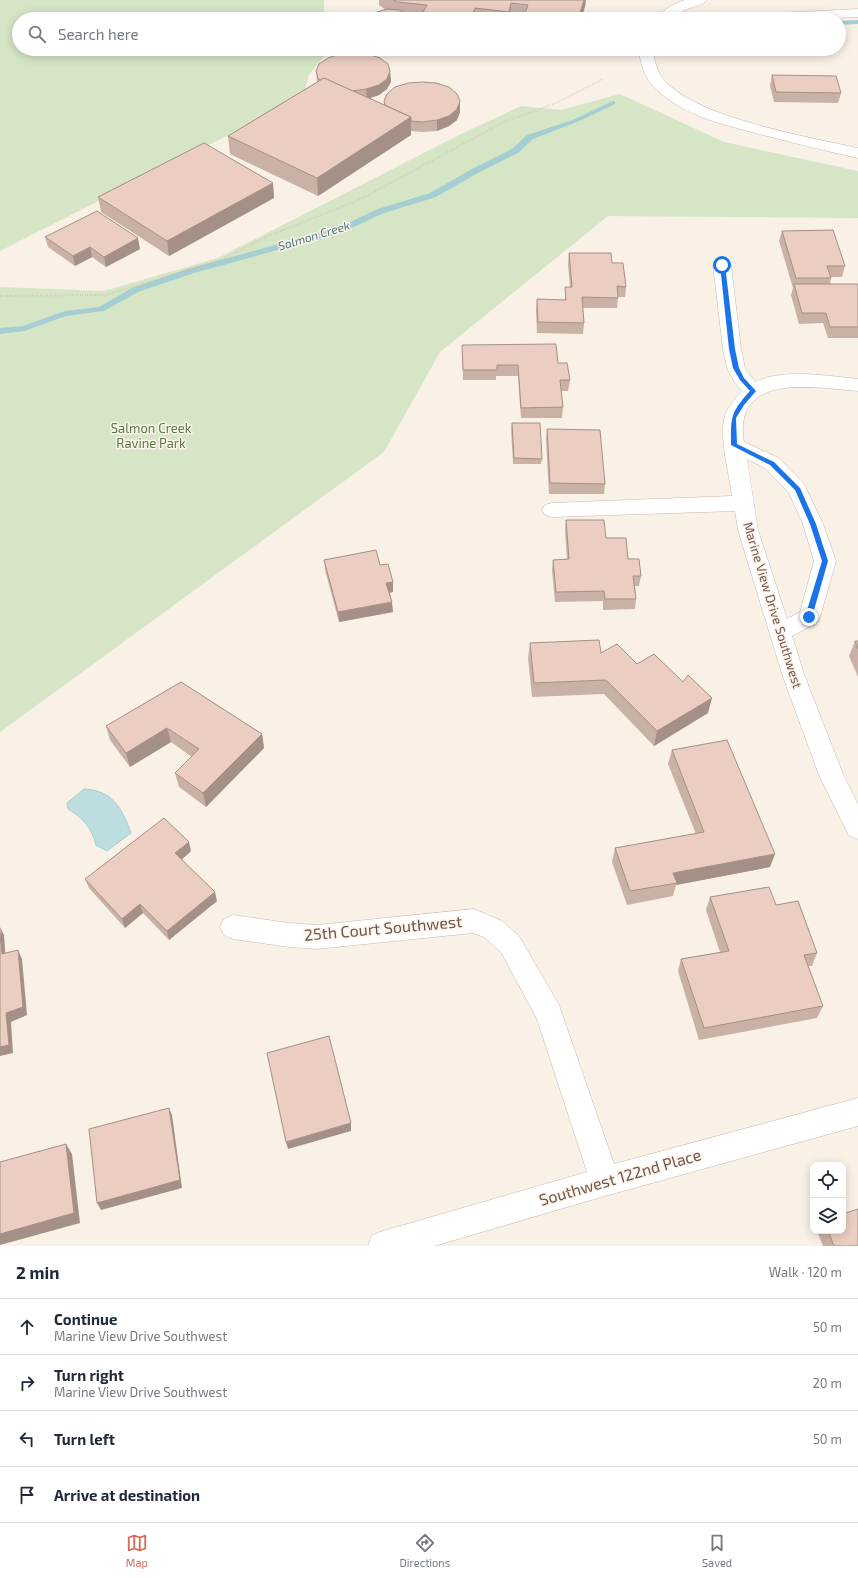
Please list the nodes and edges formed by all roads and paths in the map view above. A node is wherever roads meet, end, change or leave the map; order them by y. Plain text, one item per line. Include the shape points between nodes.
1 (700, 0) edge
2 (672, 12) edge
3 (846, 13) edge
4 (858, 13) edge
5 (646, 56) edge
6 (603, 79) dead end
7 (858, 153) edge
8 (722, 265) dead end
9 (0, 296) edge
10 (858, 385) edge
11 (753, 391) junction
12 (734, 445) junction
13 (744, 503) junction
14 (552, 510) dead end
15 (780, 632) junction
16 (858, 828) edge
17 (232, 927) dead end
18 (858, 1112) edge
19 (605, 1181) junction
20 (383, 1246) edge

1 - 2 street via 680,6
3 - 4 street
5 - 7 street via 660,86 697,109 746,126
6 - 9 path via 556,103 504,122 359,200 268,236 222,259 106,295
8 - 11 street via 736,368
10 - 11 street via 789,381 767,384
11 - 12 street, Marine View Drive Southwest via 741,404 734,418
12 - 13 street, Marine View Drive Southwest
12 - 15 street via 772,463 798,489 825,561 809,617
13 - 14 street
13 - 15 street, Marine View Drive Southwest via 748,530
15 - 16 street, Marine View Drive Southwest via 831,775
17 - 19 street, 25th Court Southwest via 317,936 474,921 493,929 510,944 548,1014
18 - 19 street, Southwest 122nd Place
19 - 20 street, Southwest 122nd Place

